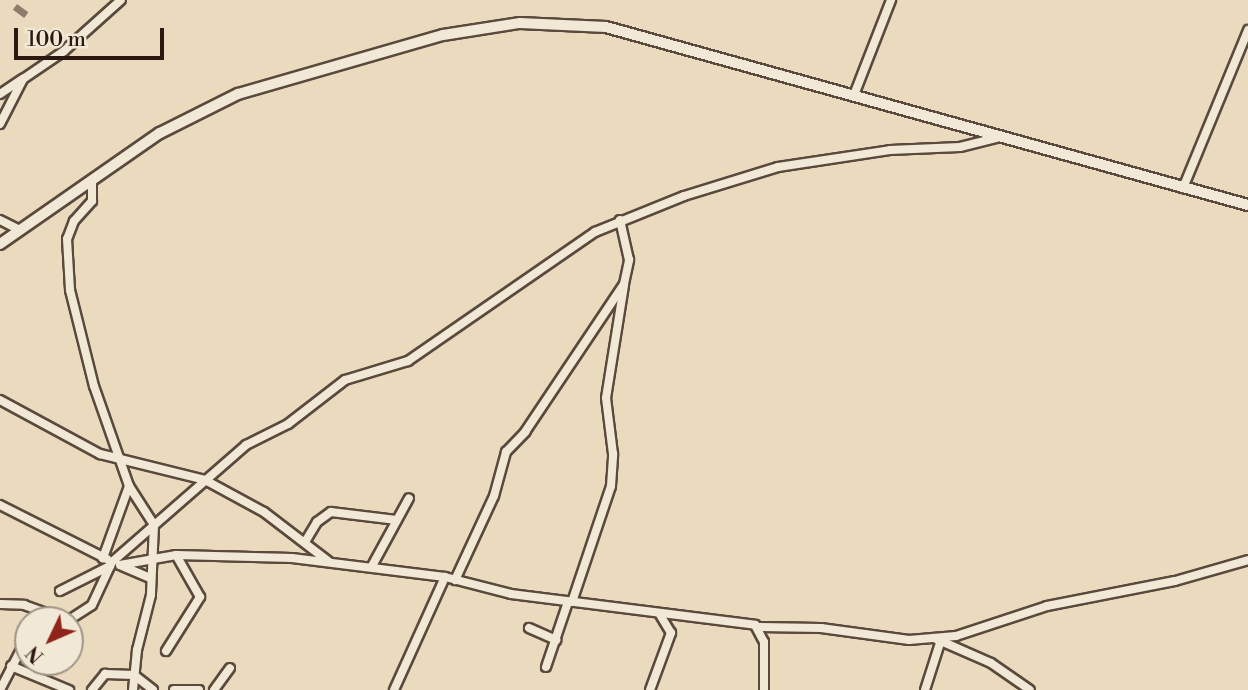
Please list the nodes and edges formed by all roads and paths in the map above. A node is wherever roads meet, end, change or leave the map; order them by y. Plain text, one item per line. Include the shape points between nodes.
1 (121, 0) edge
2 (891, 0) edge
3 (1248, 30) edge
4 (23, 79) junction
5 (0, 94) edge
6 (854, 95) junction
7 (0, 124) edge
8 (1004, 136) junction
9 (92, 181) junction
10 (1182, 187) junction
11 (1248, 205) edge
12 (0, 220) edge
13 (621, 220) junction
14 (16, 228) junction
15 (0, 244) edge
16 (624, 284) junction
17 (0, 400) edge
18 (118, 461) junction
19 (205, 480) junction
20 (129, 486) junction
21 (409, 498) dead end
22 (0, 505) edge
23 (397, 520) junction
24 (154, 525) junction
25 (305, 542) junction
26 (176, 555) junction
27 (153, 557) junction
28 (103, 558) junction
29 (1248, 560) edge
30 (328, 561) junction
31 (114, 564) junction
32 (372, 566) junction
33 (444, 577) junction
34 (150, 578) junction
35 (455, 580) junction
36 (60, 591) dead end
37 (570, 602) junction
38 (0, 604) edge
39 (20, 606) edge
40 (84, 610) edge
41 (660, 615) junction
42 (760, 627) junction
43 (529, 628) dead end
44 (556, 640) junction
45 (937, 641) junction
46 (166, 651) dead end
47 (14, 661) edge
48 (11, 666) junction
49 (546, 667) dead end
50 (230, 668) dead end
51 (134, 675) junction
52 (399, 678) junction
53 (0, 690) edge
54 (69, 690) edge
55 (92, 690) edge
56 (132, 690) edge
57 (153, 690) edge
58 (174, 690) edge
59 (199, 690) edge
60 (214, 690) edge
61 (394, 690) edge
62 (403, 690) edge
63 (650, 690) edge
64 (764, 690) edge
65 (925, 690) edge
66 (1030, 690) edge

1 - 4 street via 64,51
2 - 6 street
3 - 10 street
4 - 5 street
4 - 7 street
6 - 8 street
6 - 9 street via 606,27 520,23 443,35 266,83 160,134
8 - 10 street
8 - 13 street via 960,147 890,150 778,167
9 - 14 street
9 - 18 street via 93,198 74,221 67,239 70,290
10 - 11 street
12 - 14 street
13 - 16 street via 629,261
13 - 19 street via 571,246 408,361 330,388 288,424 246,444
14 - 15 street
16 - 35 street via 526,432 506,452 494,496
16 - 37 street via 606,398 613,454 611,486
17 - 18 street
18 - 19 street
18 - 20 street
19 - 24 street
19 - 25 street
20 - 24 street
20 - 28 street
21 - 23 street
22 - 28 street
23 - 25 street via 331,512 317,522
23 - 32 street
24 - 27 street
24 - 31 street
25 - 30 street
26 - 27 street
26 - 30 street
26 - 46 street via 200,597
27 - 31 street
27 - 34 street
28 - 31 street
29 - 45 street via 1175,582 1060,603
30 - 32 street
31 - 34 street
31 - 36 street
31 - 40 street via 93,605
32 - 33 street
33 - 35 street
33 - 52 street
34 - 51 street
35 - 37 street
37 - 41 street
37 - 44 street
38 - 39 street
41 - 42 street
41 - 63 street via 671,633
42 - 45 street
42 - 64 street
43 - 44 street
44 - 49 street
45 - 65 street
45 - 66 street via 991,663
47 - 48 street
48 - 53 street
48 - 54 street
50 - 60 street
51 - 55 street via 101,675
51 - 56 street
51 - 57 street
52 - 61 street
52 - 62 street
58 - 59 street

